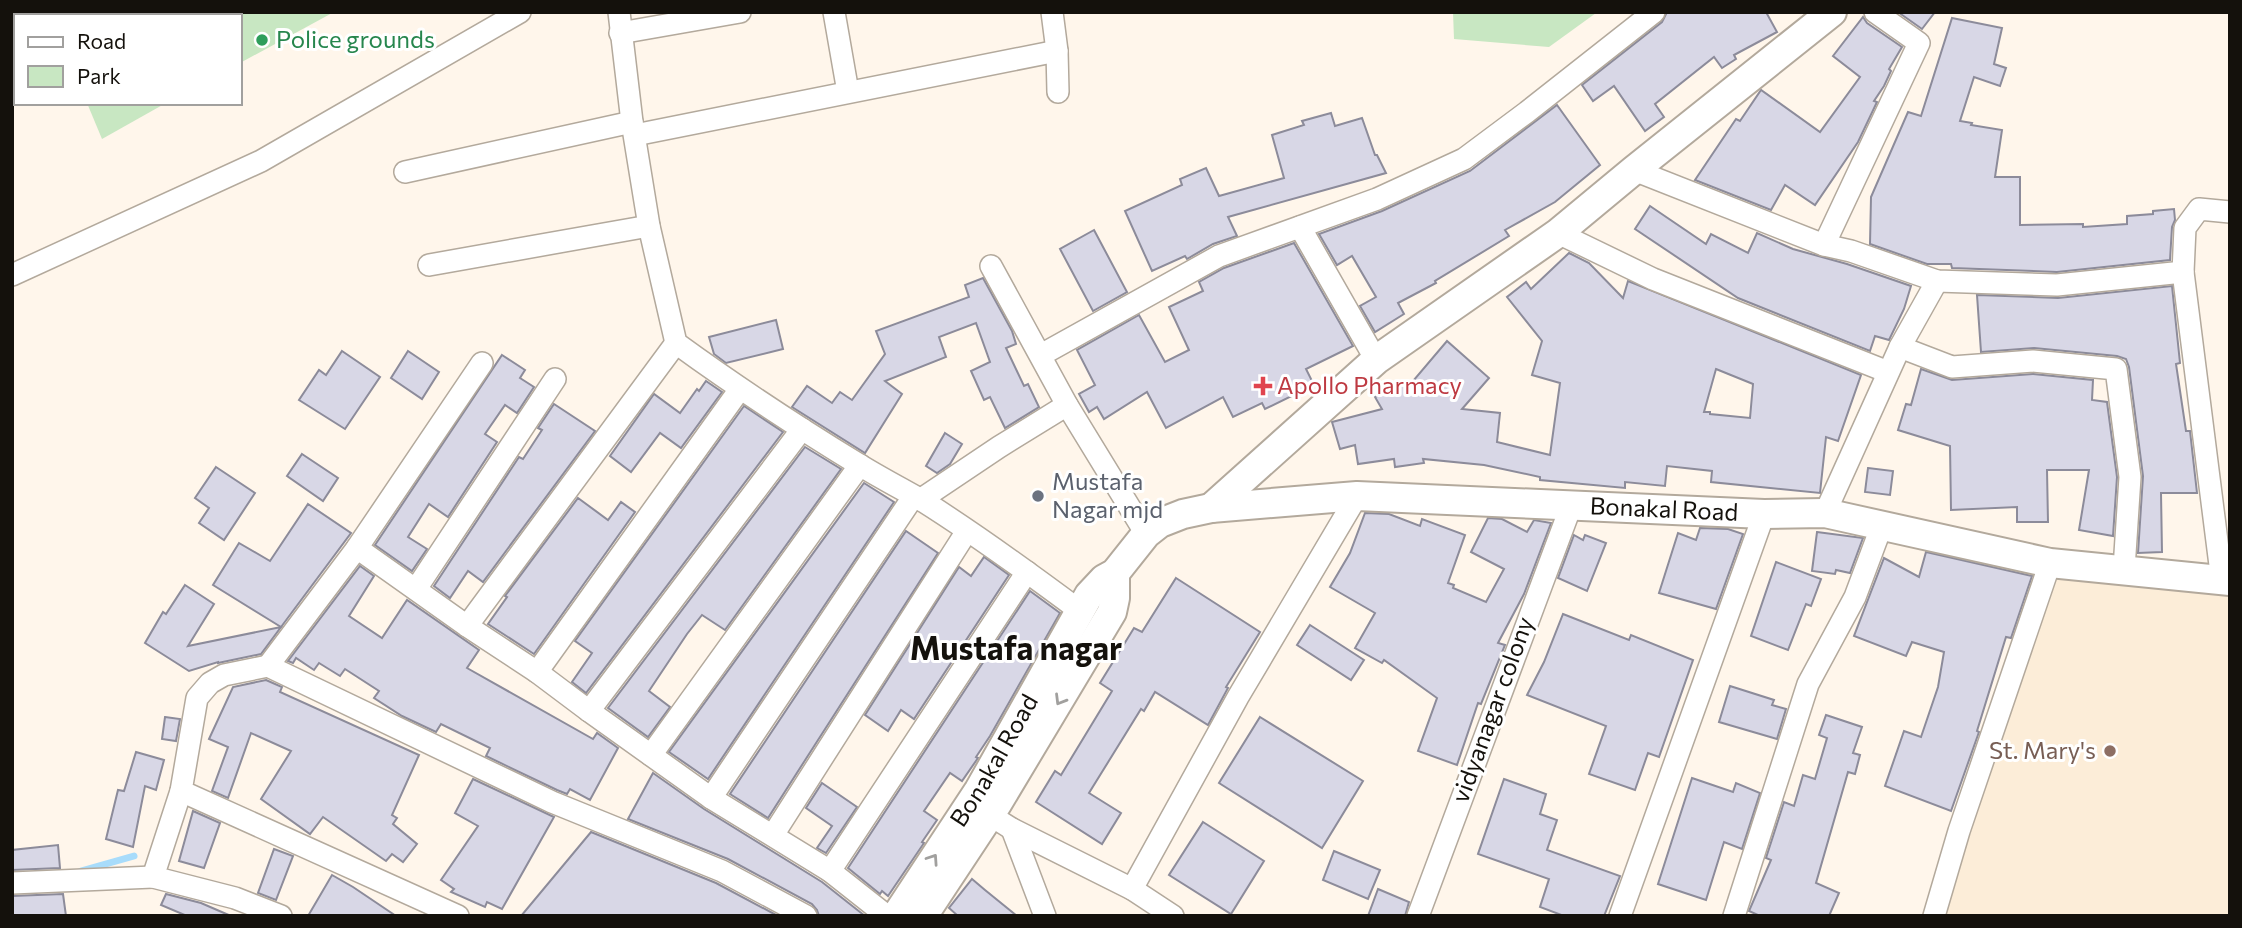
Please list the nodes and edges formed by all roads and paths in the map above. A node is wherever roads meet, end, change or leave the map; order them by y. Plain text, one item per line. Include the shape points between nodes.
1 (520, 12) edge
2 (740, 12) edge
3 (834, 12) edge
4 (1052, 12) edge
5 (1654, 12) edge
6 (1832, 12) edge
7 (1875, 12) edge
8 (619, 23) edge
9 (1057, 51) junction
10 (848, 92) junction
11 (1058, 92) dead end
12 (633, 129) junction
13 (1633, 170) junction
14 (405, 172) dead end
15 (2230, 212) edge
16 (649, 226) junction
17 (1300, 227) junction
18 (1558, 233) junction
19 (1824, 245) junction
20 (429, 265) dead end
21 (991, 266) dead end
22 (2183, 272) junction
23 (12, 275) edge
24 (1937, 281) junction
25 (676, 343) junction
26 (1900, 347) junction
27 (1041, 355) junction
28 (1376, 360) junction
29 (482, 363) dead end
30 (1888, 372) junction
31 (555, 379) dead end
32 (740, 389) junction
33 (1067, 405) junction
34 (802, 429) junction
35 (860, 465) junction
36 (1357, 496) junction
37 (916, 498) junction
38 (1571, 506) junction
39 (1211, 508) junction
40 (1764, 513) junction
41 (1825, 513) junction
42 (1882, 525) junction
43 (967, 531) junction
44 (1146, 534) junction
45 (357, 548) junction
46 (2050, 563) junction
47 (2124, 569) junction
48 (1027, 572) junction
49 (1115, 573) junction
50 (2226, 581) edge
51 (416, 589) junction
52 (1080, 611) junction
53 (467, 626) junction
54 (268, 666) junction
55 (537, 672) junction
56 (589, 711) junction
57 (651, 755) junction
58 (181, 791) junction
59 (711, 798) junction
60 (1001, 822) junction
61 (773, 835) junction
62 (830, 871) junction
63 (153, 877) junction
64 (12, 883) edge
65 (1132, 889) junction
66 (230, 907) edge
67 (281, 916) edge
68 (458, 916) edge
69 (806, 916) edge
70 (887, 916) edge
71 (895, 916) edge
72 (923, 916) edge
73 (1045, 916) edge
74 (1173, 916) edge
75 (1418, 916) edge
76 (1620, 916) edge
77 (1734, 916) edge
78 (1934, 916) edge

1 - 23 street via 261,161
2 - 8 street
3 - 10 street
4 - 9 street
5 - 17 street via 1464,159 1377,199
6 - 13 main road
7 - 19 street via 1919,43
8 - 12 street
9 - 10 street
9 - 11 street
10 - 12 street
12 - 14 street
12 - 16 street
13 - 18 main road
13 - 19 street
15 - 22 street via 2199,209 2185,228
16 - 20 street
16 - 25 street
17 - 27 street via 1219,256
17 - 28 street
18 - 28 main road
18 - 30 street via 1653,279
19 - 24 street
21 - 27 street
22 - 24 street via 2057,285
22 - 50 street
24 - 26 street
25 - 32 street
25 - 53 street
26 - 30 street
26 - 47 street via 1952,367 2033,361 2116,369 2130,477
27 - 33 street
28 - 39 main road
29 - 45 street
30 - 41 street
31 - 51 street
32 - 34 street
32 - 55 street
33 - 37 street
33 - 44 street
34 - 35 street
34 - 56 street
35 - 37 street
35 - 57 street
36 - 38 main road, Bonakal Road
36 - 39 main road, Bonakal Road
36 - 65 street
37 - 43 street
37 - 59 street
38 - 40 main road, Bonakal Road
38 - 75 street, vidyanagar colony
39 - 44 main road, Bonakal Road via 1182,514
40 - 41 main road, Bonakal Road
40 - 76 street
41 - 42 main road, Bonakal Road
42 - 46 main road, Bonakal Road
42 - 77 street via 1855,597 1808,684
43 - 48 street
43 - 61 street
44 - 49 main road, Bonakal Road
45 - 51 street
45 - 54 street
46 - 47 main road, Bonakal Road
46 - 78 street
47 - 50 main road, Bonakal Road
48 - 52 street
48 - 62 street
49 - 52 main road, Bonakal Road via 1096,586
49 -> 60 main road, Bonakal Road via 1112,612
51 - 53 street
71 -> 52 main road, Bonakal Road via 979,790
53 - 55 street
54 - 58 street via 224,675 197,698
54 - 69 street via 551,802 723,871
55 - 56 street
56 - 57 street
57 - 59 street
58 - 63 street
58 - 68 street
59 - 61 street
60 - 65 street
60 - 72 main road, Bonakal Road
60 - 73 street
61 - 62 street
62 - 70 street
63 - 64 street
63 - 66 street
65 - 74 street
66 - 67 street

